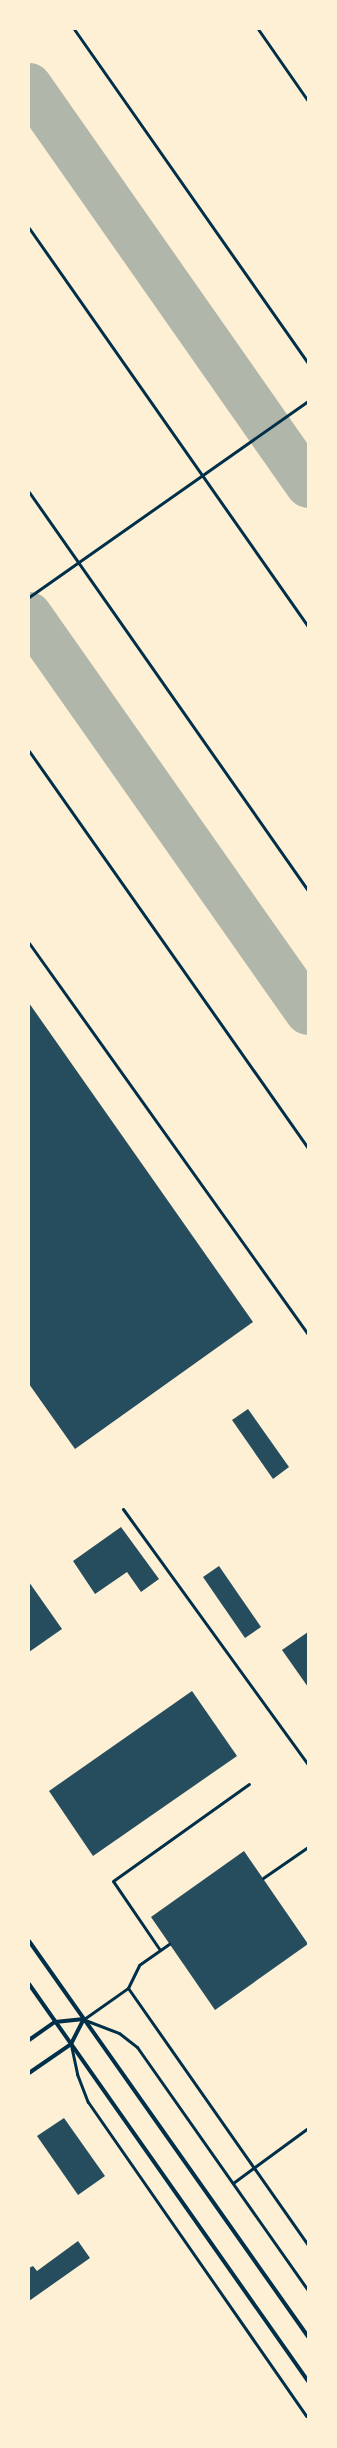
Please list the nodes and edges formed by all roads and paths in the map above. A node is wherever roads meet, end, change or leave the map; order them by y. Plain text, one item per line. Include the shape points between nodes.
1 (74, 29) edge
2 (258, 29) edge
3 (308, 101) edge
4 (29, 228) edge
5 (308, 363) edge
6 (308, 401) edge
7 (201, 475) junction
8 (29, 492) edge
9 (79, 563) junction
10 (29, 597) edge
11 (308, 627) edge
12 (29, 751) edge
13 (308, 890) edge
14 (29, 943) edge
15 (308, 1148) edge
16 (308, 1334) edge
17 (308, 1393) edge
18 (308, 1397) edge
19 (124, 1509) dead end
20 (308, 1765) edge
21 (249, 1784) dead end
22 (308, 1847) edge
23 (263, 1878) dead end
24 (29, 1941) edge
25 (169, 1944) dead end
26 (160, 1950) junction
27 (29, 1984) edge
28 (128, 1988) junction
29 (84, 2019) junction
30 (55, 2022) junction
31 (29, 2040) edge
32 (71, 2044) junction
33 (29, 2073) edge
34 (308, 2128) edge
35 (254, 2168) junction
36 (233, 2183) junction
37 (308, 2245) edge
38 (308, 2290) edge
39 (308, 2337) edge
40 (308, 2381) edge
41 (308, 2418) edge

1 - 5 lane
2 - 3 lane
4 - 7 lane
6 - 7 lane
7 - 9 lane
7 - 11 lane
8 - 9 lane
9 - 10 lane
9 - 13 lane
12 - 15 lane
14 - 16 lane
17 - 18 lane
19 - 20 lane
21 - 26 lane via 113,1881
22 - 23 lane
24 - 29 street
25 - 26 lane
26 - 28 lane via 139,1965
27 - 30 street
28 - 29 lane
28 - 35 lane
29 - 30 street
29 - 32 street
29 - 36 lane via 119,2033 137,2047
29 - 39 street
30 - 31 street
30 - 32 street
32 - 33 street
32 - 40 street
32 - 41 lane via 77,2074 88,2102
34 - 35 lane
35 - 36 lane
35 - 37 lane
36 - 38 lane

